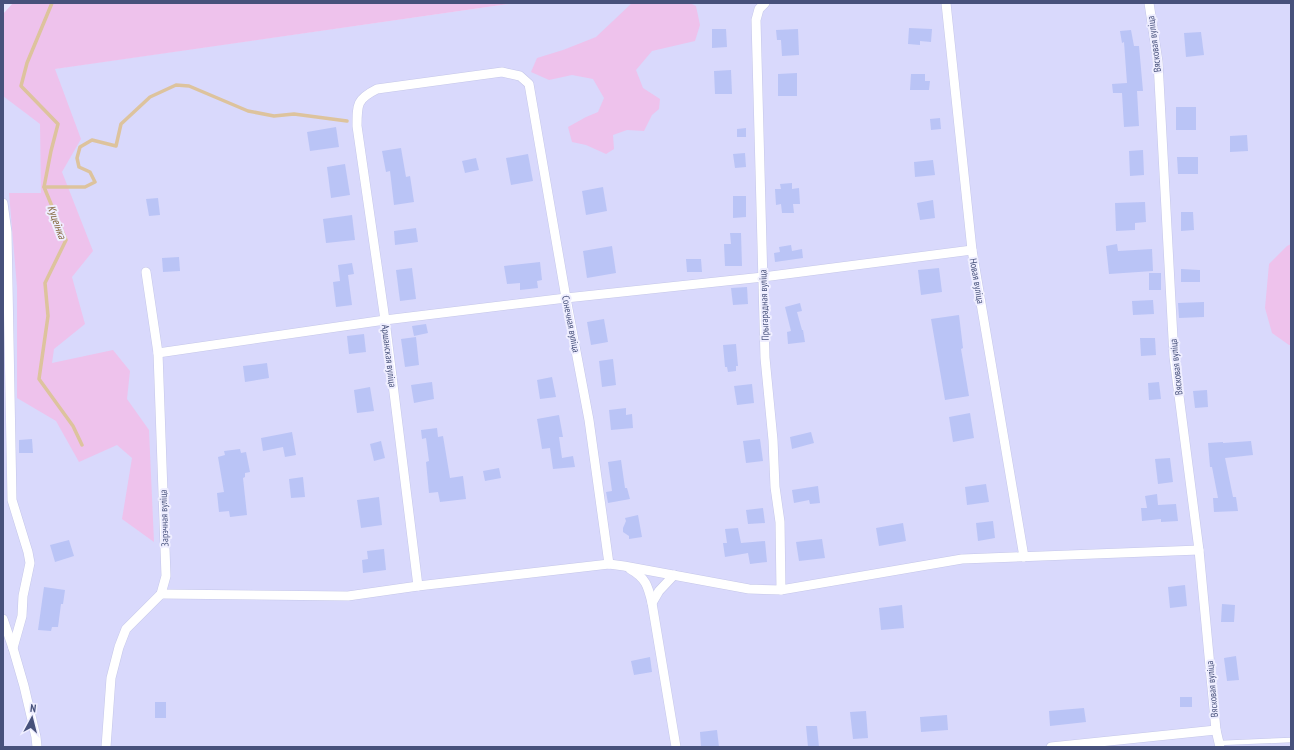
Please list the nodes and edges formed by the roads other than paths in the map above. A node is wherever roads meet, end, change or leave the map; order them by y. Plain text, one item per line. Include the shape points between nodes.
1 (765, 3) edge
2 (946, 3) edge
3 (1149, 3) edge
4 (529, 84) joint
5 (3, 203) edge
6 (972, 250) junction
7 (146, 272) dead end
8 (763, 277) junction
9 (566, 298) junction
10 (385, 320) junction
11 (158, 353) junction
12 (1199, 550) junction
13 (1024, 557) junction
14 (609, 564) junction
15 (624, 566) junction
16 (674, 575) junction
17 (418, 586) junction
18 (781, 590) junction
19 (161, 594) junction
20 (652, 603) junction
21 (3, 619) edge
22 (13, 648) junction
23 (1216, 730) junction
24 (1291, 740) edge
25 (1219, 745) edge
26 (37, 747) edge
27 (106, 747) edge
28 (676, 747) edge
29 (1051, 747) edge

1 - 8 street, Прыгарадная вуліца via 759,9 756,20
2 - 6 street, Новая вуліца
3 - 12 street, Вясковая вуліца via 1158,62 1174,357
4 - 9 street, Сонечная вуліца
4 - 10 street, Аршанская вуліца via 520,76 502,72 377,89 363,96 357,108 357,126
5 - 22 street via 7,232 12,500 30,563 22,616
6 - 8 street
6 - 13 street, Новая вуліца
7 - 11 street, Зарэчная вуліца
8 - 9 street
8 - 18 street, Прыгарадная вуліца via 765,358 780,522
9 - 10 street
9 - 14 street, Сонечная вуліца via 589,420
10 - 11 street
10 - 17 street, Аршанская вуліца
11 - 19 street, Зарэчная вуліца via 166,576
12 - 13 street
12 - 23 street, Вясковая вуліца
13 - 18 street via 962,559
14 - 15 street
14 - 17 street
15 - 16 street
15 - 20 street via 640,576 648,587
16 - 18 street via 749,588
16 - 20 street
17 - 19 street via 348,596
19 - 27 street via 126,629 119,647 111,678
20 - 28 street
21 - 22 street
22 - 26 street
23 - 25 street, Вясковая вуліца
23 - 29 street, Вясковая вуліца
24 - 25 lane

